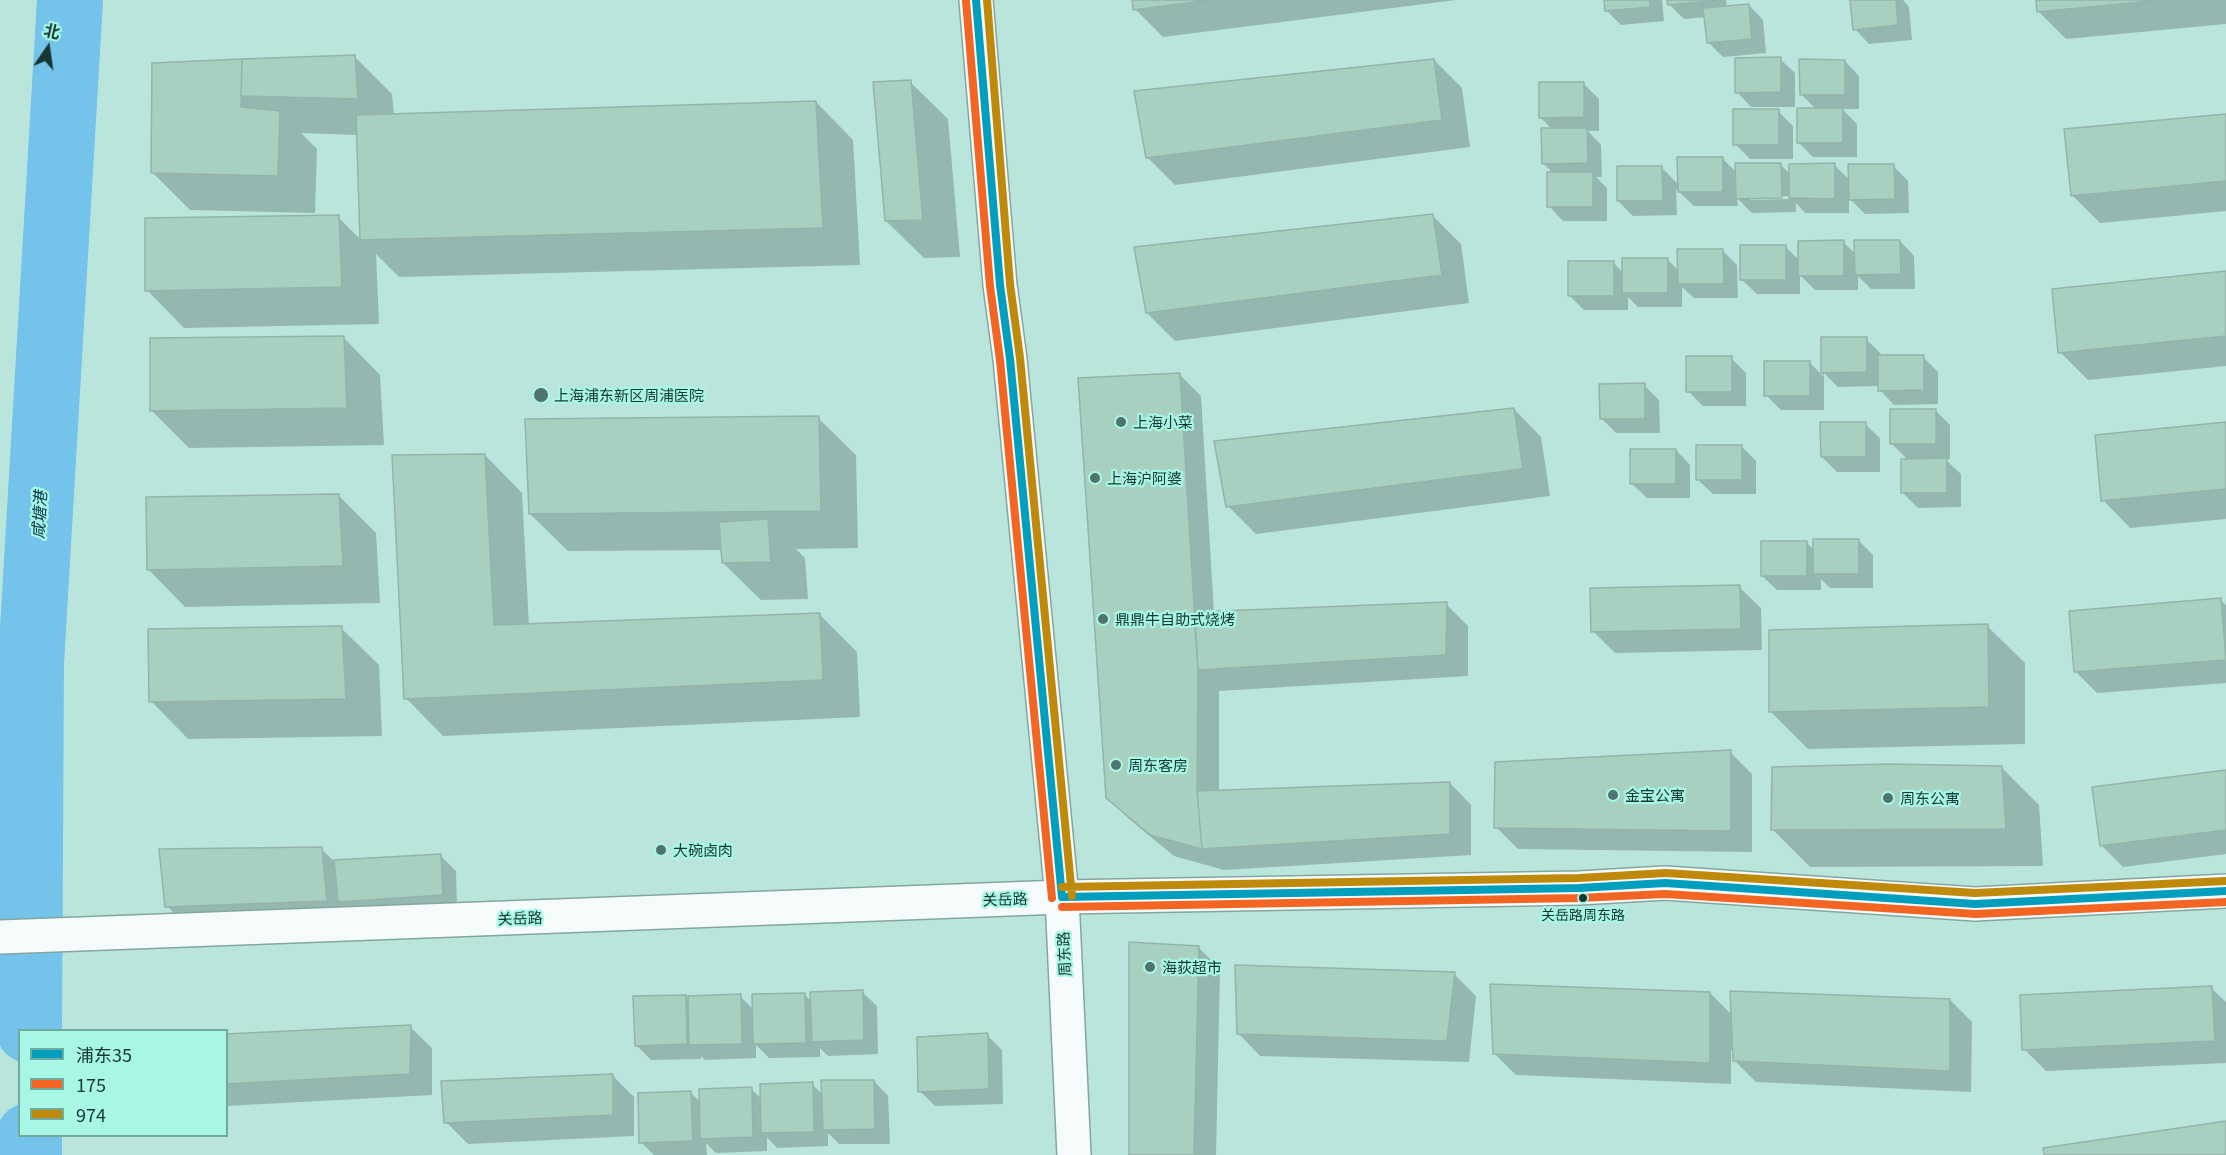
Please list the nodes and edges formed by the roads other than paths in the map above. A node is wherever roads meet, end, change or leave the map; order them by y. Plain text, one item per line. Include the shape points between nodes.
1 (976, 0) edge
2 (2226, 891) edge
3 (1062, 897) junction
4 (0, 937) edge
5 (1074, 1155) edge

1 - 3 street, 周东路 via 1000,285
2 - 3 street, 关岳路 via 1975,904 1665,883
3 - 4 street, 关岳路
3 - 5 street, 周东路

